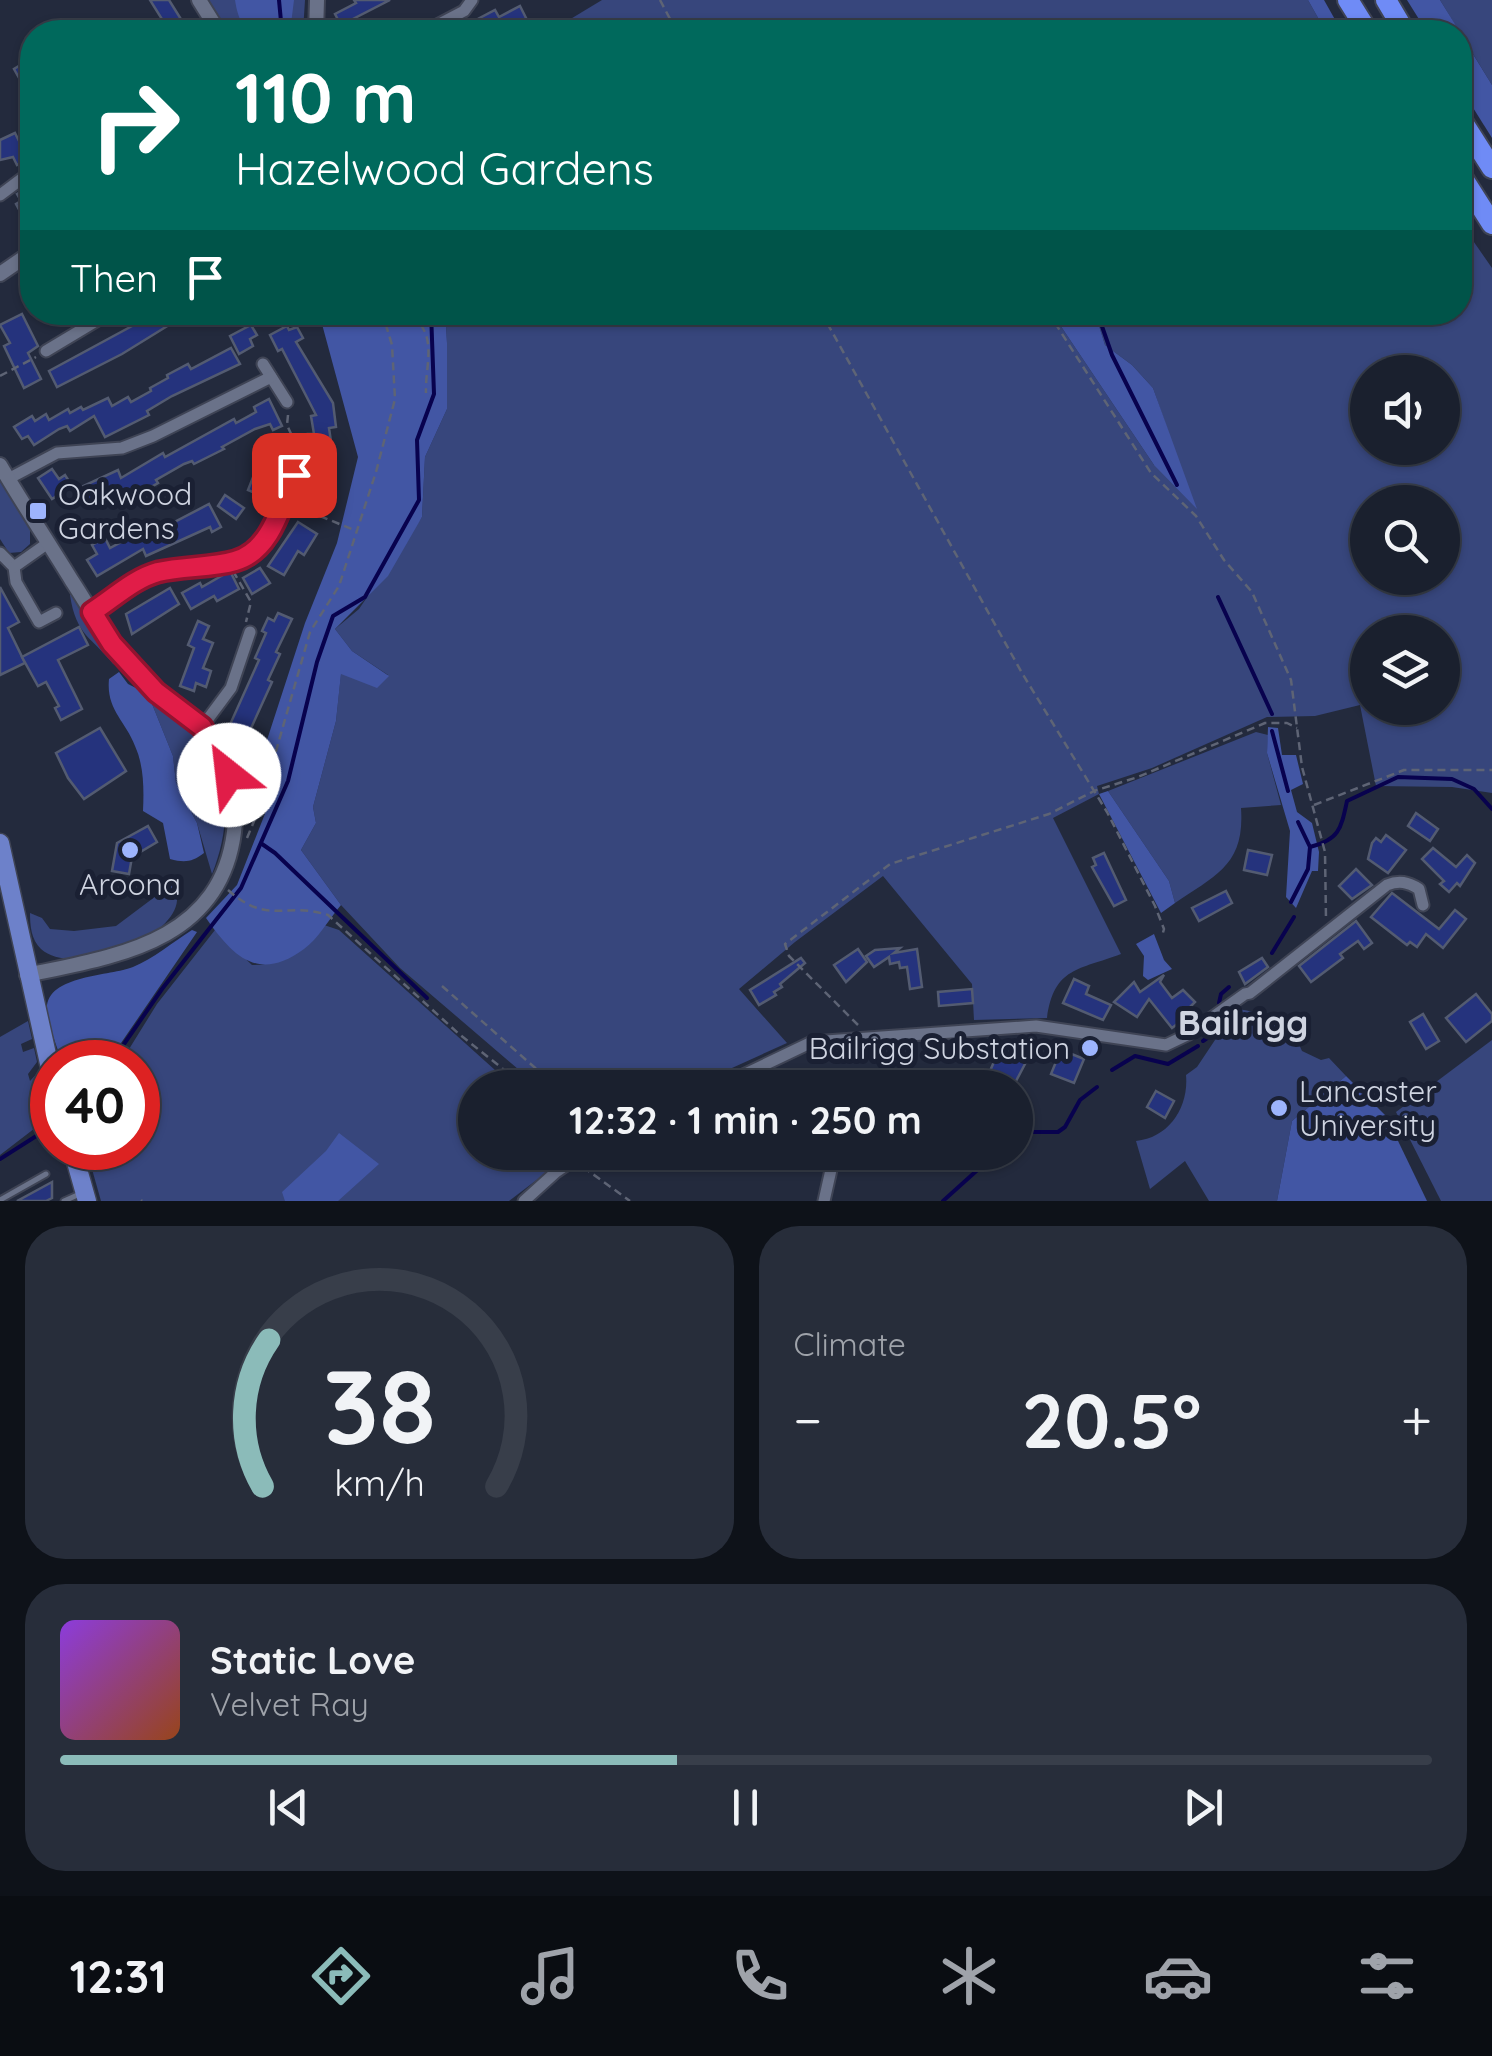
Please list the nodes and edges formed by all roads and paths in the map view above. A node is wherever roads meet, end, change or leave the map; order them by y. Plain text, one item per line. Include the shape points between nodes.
1 (472, 0) edge
2 (447, 20) edge
3 (1472, 137) edge
4 (1492, 168) edge
5 (1472, 193) edge
6 (1492, 224) edge
7 (72, 325) edge
8 (90, 325) edge
9 (386, 325) edge
10 (423, 325) edge
11 (828, 325) edge
12 (1056, 325) edge
13 (77, 333) junction
14 (46, 351) joint
15 (263, 364) dead end
16 (0, 376) edge
17 (270, 377) junction
18 (426, 393) dead end
19 (287, 402) joint
20 (0, 465) edge
21 (294, 475) joint
22 (8, 479) junction
23 (284, 499) junction
24 (310, 510) joint
25 (357, 531) junction
26 (48, 543) junction
27 (0, 553) edge
28 (228, 562) junction
29 (14, 567) junction
30 (56, 612) dead end
31 (92, 612) junction
32 (250, 632) joint
33 (228, 637) dead end
34 (243, 646) junction
35 (202, 727) junction
36 (1298, 728) junction
37 (1492, 770) edge
38 (1094, 791) junction
39 (1313, 806) junction
40 (246, 840) dead end
41 (0, 843) edge
42 (226, 889) dead end
43 (1423, 905) dead end
44 (1330, 930) junction
45 (1162, 936) dead end
46 (28, 974) junction
47 (442, 986) dead end
48 (44, 1040) edge
49 (863, 1040) junction
50 (505, 1070) edge
51 (538, 1070) edge
52 (754, 1070) edge
53 (78, 1170) edge
54 (563, 1170) edge
55 (596, 1170) edge
56 (831, 1170) edge
57 (46, 1174) dead end
58 (86, 1196) edge
59 (0, 1200) edge
60 (64, 1201) edge
61 (524, 1201) edge
62 (630, 1201) edge
63 (824, 1201) edge

1 - 2 street
3 - 4 highway
5 - 6 highway
7 - 13 street
8 - 13 street
9 - 25 path via 396,399
10 - 18 path via 429,340
11 - 38 path
12 - 36 path via 1151,472 1196,516 1252,592 1291,680
13 - 14 street
14 - 16 path
15 - 17 street
17 - 19 street
17 - 22 street via 153,436 122,448 57,453
19 - 21 path via 287,425 298,448
20 - 22 street
21 - 23 street
22 - 26 street
23 - 24 street
23 - 28 street via 265,542
24 - 25 path
25 - 40 path via 339,586 310,632
26 - 29 street
26 - 31 street
27 - 29 street
28 - 31 street via 155,573
28 - 32 path via 252,602 245,624
29 - 30 street via 39,622
31 - 35 street via 156,692
32 - 34 street
33 - 34 street
34 - 35 street via 230,688
35 - 46 street via 229,775 236,814 231,854 212,893 168,935 134,950
36 - 38 path via 1265,723
36 - 39 path
37 - 39 path via 1404,770
38 - 45 path via 1154,906
38 - 49 path via 1049,814 890,864 790,938 789,956 855,1021
39 - 44 path via 1325,852
41 - 46 main road
42 - 50 path via 264,911 306,908 328,915
43 - 44 street via 1419,889 1396,881
44 - 49 street via 1250,993 1166,1045 1036,1026
46 - 48 main road
47 - 51 path
49 - 52 street via 812,1042
53 - 58 main road
54 - 61 street
55 - 62 path
56 - 63 street
57 - 59 lane
58 - 60 lane

